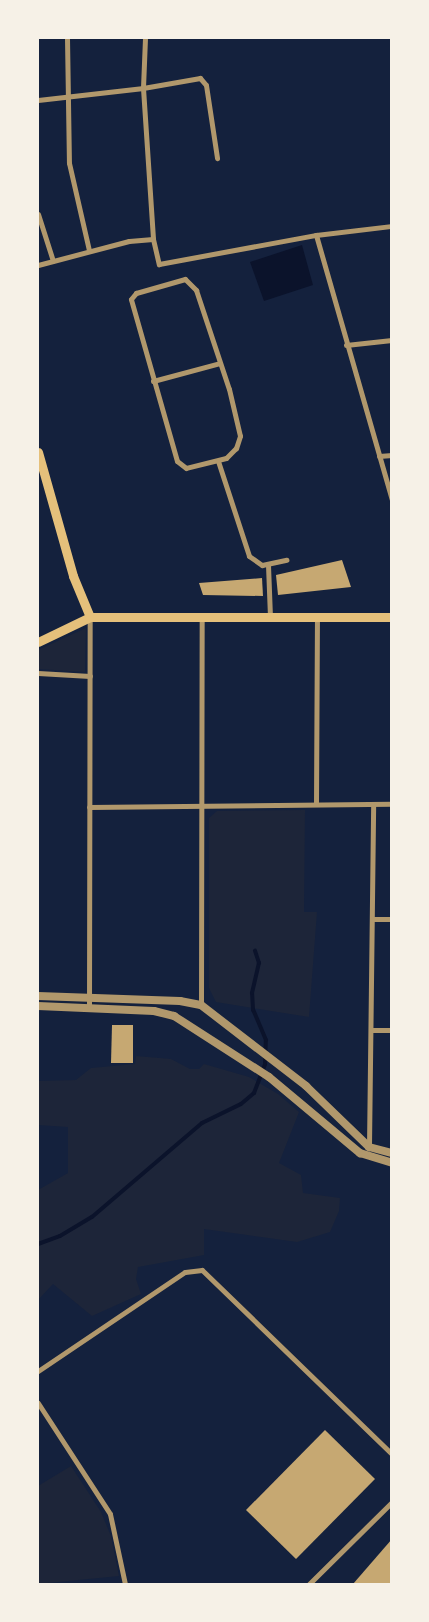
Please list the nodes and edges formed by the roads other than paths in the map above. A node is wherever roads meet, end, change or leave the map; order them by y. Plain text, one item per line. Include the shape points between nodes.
1 (67, 38) edge
2 (146, 38) edge
3 (142, 88) junction
4 (66, 98) junction
5 (38, 100) edge
6 (216, 158) dead end
7 (38, 214) edge
8 (392, 226) edge
9 (316, 235) junction
10 (153, 239) junction
11 (89, 250) junction
12 (53, 261) junction
13 (38, 265) edge
14 (392, 340) edge
15 (346, 345) junction
16 (220, 363) junction
17 (153, 381) junction
18 (38, 452) edge
19 (392, 455) edge
20 (379, 456) junction
21 (218, 461) junction
22 (392, 500) edge
23 (286, 560) dead end
24 (268, 566) junction
25 (90, 616) junction
26 (202, 616) junction
27 (270, 616) junction
28 (318, 616) junction
29 (392, 616) edge
30 (38, 642) edge
31 (38, 673) edge
32 (90, 676) junction
33 (316, 804) junction
34 (373, 804) junction
35 (392, 804) edge
36 (89, 807) junction
37 (202, 807) junction
38 (372, 919) junction
39 (392, 919) edge
40 (38, 996) edge
41 (89, 998) junction
42 (202, 1005) junction
43 (38, 1006) edge
44 (89, 1008) junction
45 (370, 1030) junction
46 (392, 1030) edge
47 (369, 1147) junction
48 (392, 1153) edge
49 (366, 1156) junction
50 (392, 1163) edge
51 (38, 1371) edge
52 (38, 1403) edge
53 (392, 1454) edge
54 (392, 1502) edge
55 (126, 1584) edge
56 (309, 1584) edge

1 - 4 street
2 - 3 street
3 - 4 street
3 - 6 street via 200,78 206,85
3 - 10 street
4 - 5 street
4 - 11 street via 69,164
7 - 12 street
8 - 9 street
9 - 10 street via 159,264
9 - 15 street
10 - 11 street
11 - 12 street
12 - 13 street
14 - 15 street
15 - 20 street
16 - 17 street
16 - 17 street via 196,290 184,280 136,293 131,300
16 - 21 street via 240,436 236,448
17 - 21 street via 179,465 186,468
18 - 25 main road via 73,576
19 - 20 street
20 - 22 street
21 - 24 street via 249,556 257,564
23 - 24 street
24 - 27 street
25 - 26 main road
25 - 30 main road
25 - 32 street
26 - 27 main road
26 - 37 street
27 - 28 main road
28 - 29 main road
28 - 33 street
31 - 32 street
32 - 36 street
33 - 34 street
33 - 37 street
34 - 35 street
34 - 38 street
36 - 37 street
36 - 41 street
37 - 42 street
38 - 39 street
38 - 45 street
40 - 41 street
41 - 42 street via 180,1001
41 - 44 street
42 - 47 street via 278,1062
43 - 44 street
44 - 49 street via 167,1014 248,1062
45 - 46 street
45 - 47 street
47 - 48 street
47 - 49 street
49 - 50 street
51 - 53 street via 185,1272 196,1269 207,1273
52 - 55 street via 110,1514
54 - 56 street

